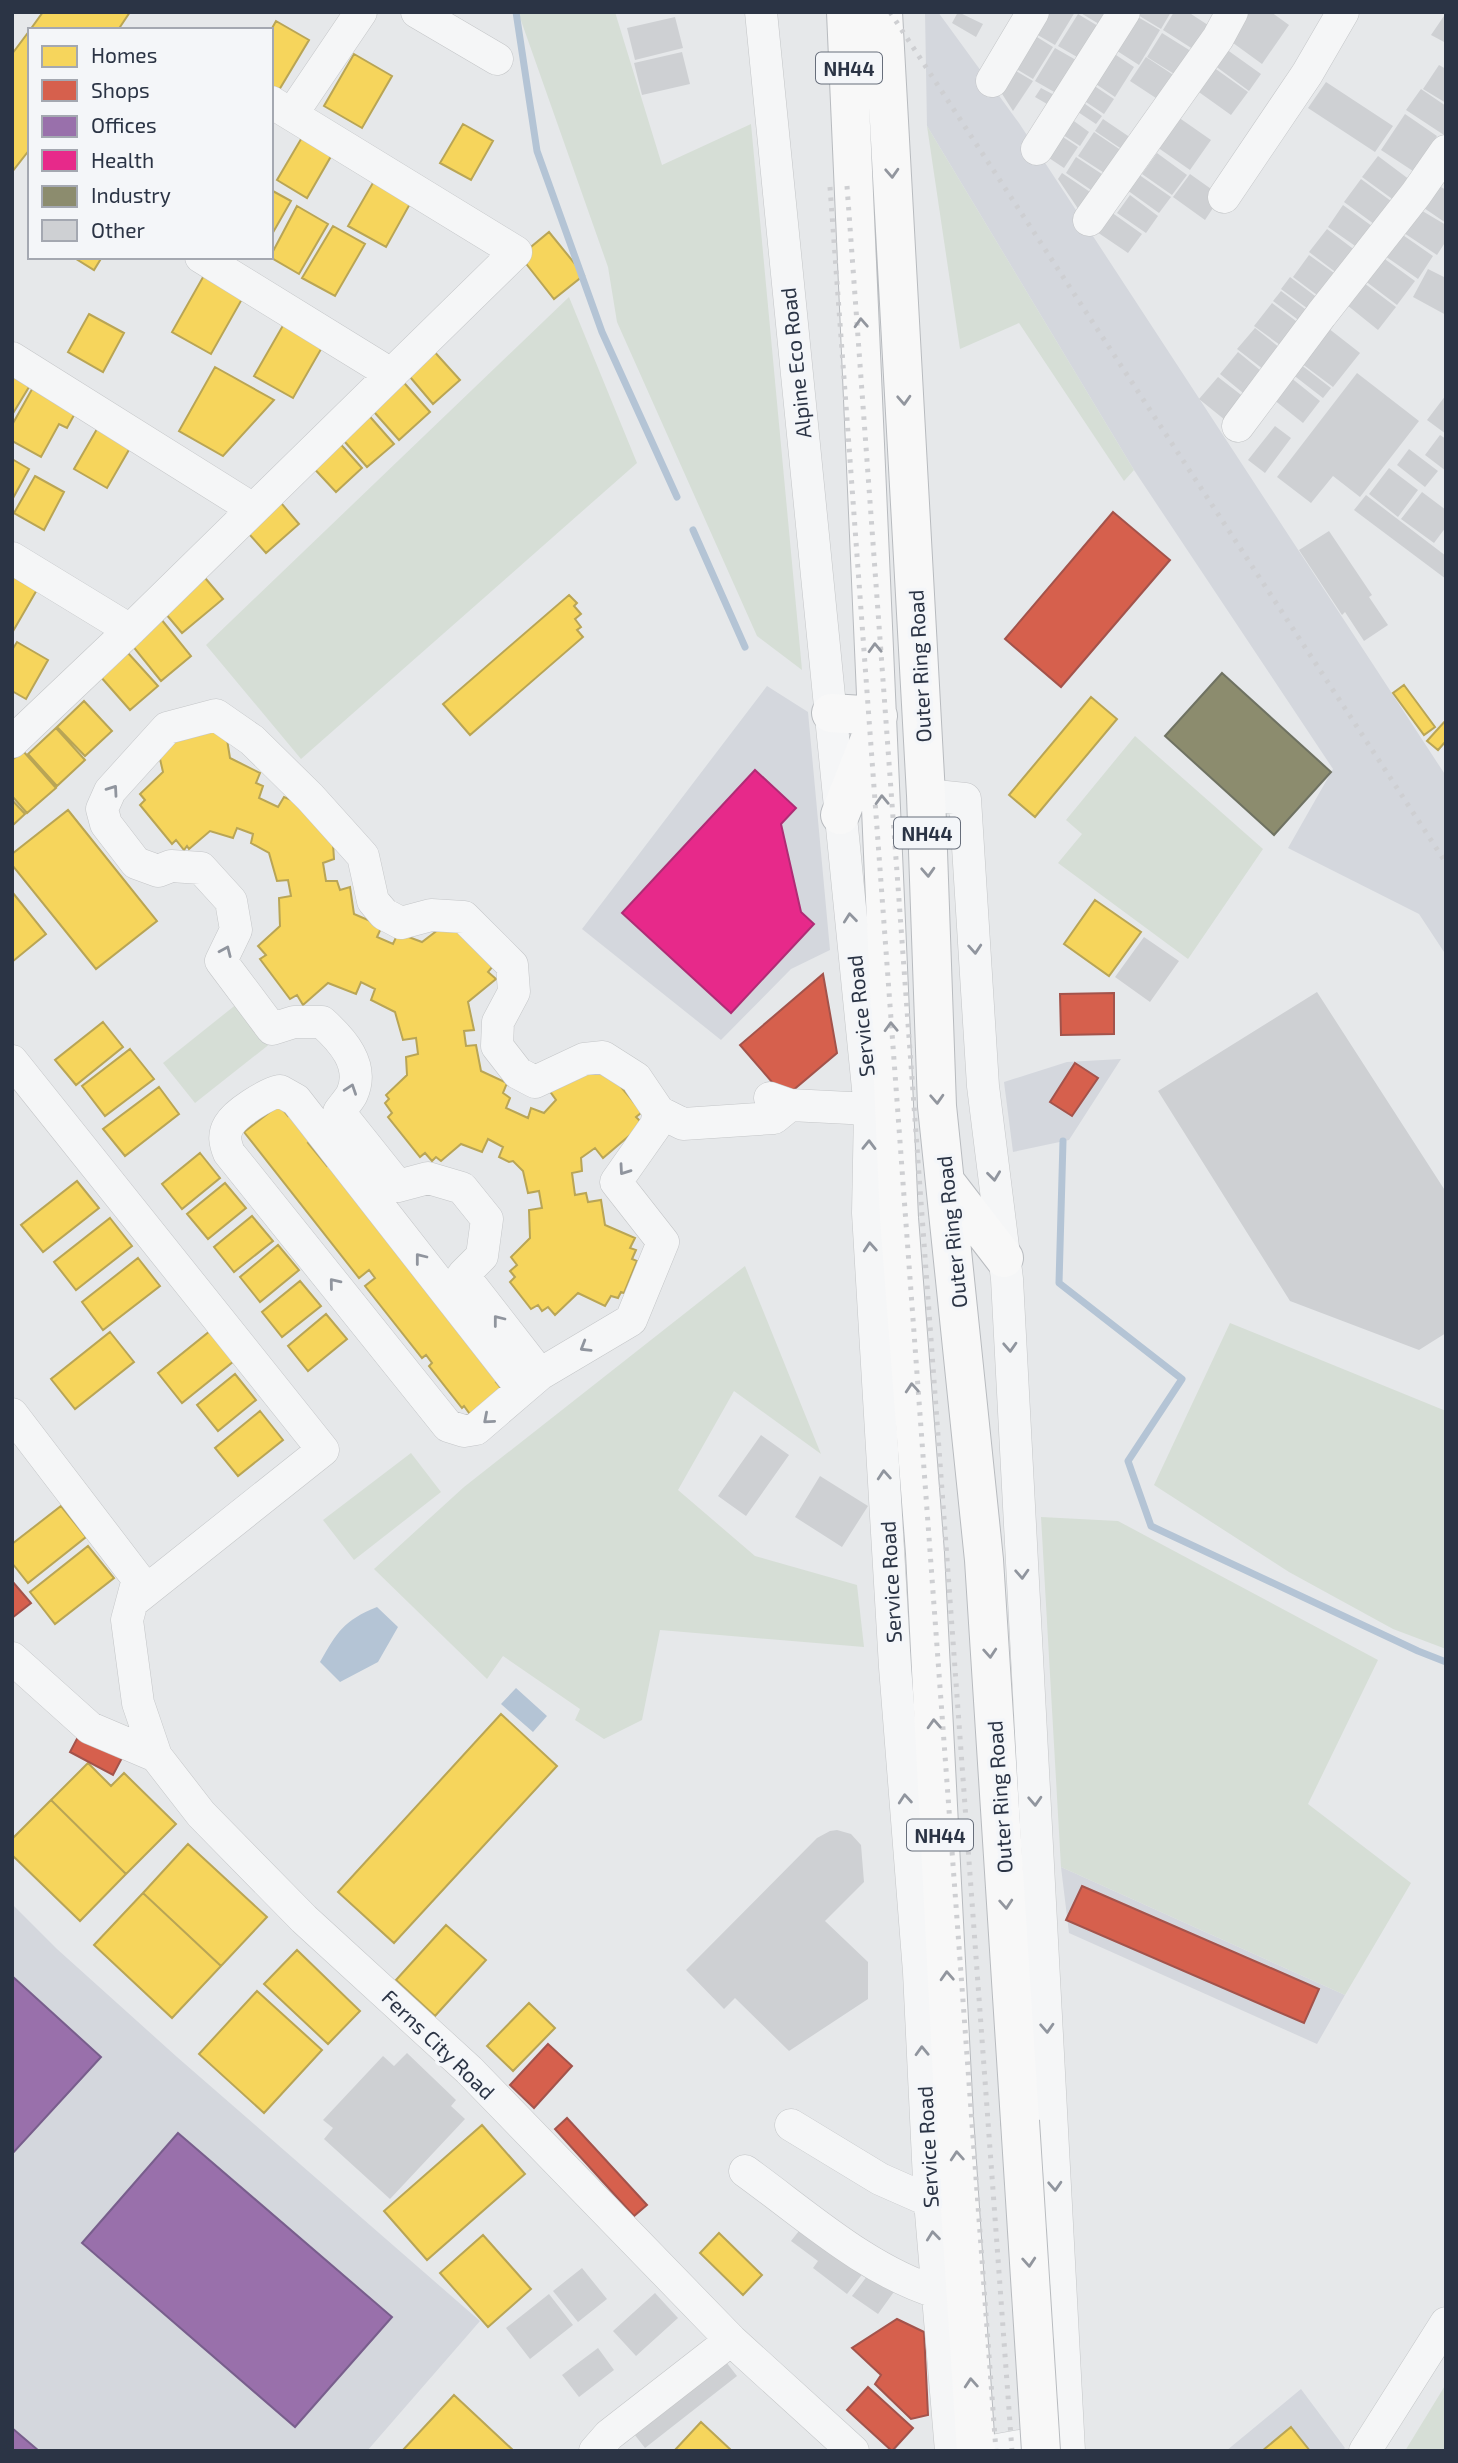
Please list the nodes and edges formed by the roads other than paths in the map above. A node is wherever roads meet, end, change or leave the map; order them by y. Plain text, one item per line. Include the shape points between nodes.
1 (361, 12) edge
2 (417, 12) edge
3 (761, 12) edge
4 (846, 12) edge
5 (883, 12) edge
6 (1032, 12) edge
7 (1124, 12) edge
8 (1232, 12) edge
9 (1343, 12) edge
10 (497, 59) dead end
11 (992, 81) dead end
12 (281, 108) edge
13 (1037, 149) dead end
14 (1446, 151) edge
15 (1224, 197) dead end
16 (1089, 220) dead end
17 (204, 259) edge
18 (12, 358) edge
19 (391, 374) junction
20 (1238, 426) dead end
21 (253, 509) junction
22 (12, 558) edge
23 (130, 630) junction
24 (831, 713) junction
25 (878, 716) junction
26 (16, 733) edge
27 (926, 795) junction
28 (840, 815) junction
29 (12, 1061) edge
30 (870, 1109) junction
31 (664, 1114) junction
32 (358, 1157) junction
33 (947, 1184) junction
34 (1004, 1258) junction
35 (531, 1382) junction
36 (12, 1414) edge
37 (132, 1602) junction
38 (12, 1658) edge
39 (156, 1756) junction
40 (791, 2125) dead end
41 (745, 2171) dead end
42 (930, 2201) junction
43 (939, 2293) junction
44 (1446, 2323) edge
45 (731, 2340) junction
46 (1060, 2446) edge
47 (595, 2451) edge
48 (853, 2451) edge
49 (951, 2451) edge
50 (976, 2451) edge
51 (992, 2451) edge
52 (1365, 2451) edge

1 - 12 street
2 - 10 street
3 - 24 street, Alpine Eco Road
25 -> 4 highway, Outer Ring Road / NH44
5 -> 27 highway, Outer Ring Road / NH44
6 - 11 street
7 - 13 street
8 - 16 street
9 - 15 street
12 - 19 street via 516,252
14 - 20 street
17 - 19 street
18 - 21 street
19 - 21 street
21 - 23 street
22 - 23 street
23 - 26 street
24 - 25 highway
24 - 28 street, Service Road
25 - 28 highway
50 -> 25 highway, Outer Ring Road / NH44 via 926,1566 899,1218
27 -> 33 highway, Outer Ring Road / NH44 via 937,1106
27 -> 34 street via 965,799 983,1086
30 -> 28 street, Service Road
29 - 37 street via 324,1450
30 - 31 street via 790,1105 774,1118 683,1124
42 -> 30 street, Service Road via 868,1213
32 -> 31 street via 339,1112 352,1093 356,1070 342,1041 323,1022 294,1022 272,1029 220,961 236,930 231,901 201,868 171,866 158,871 136,863 106,824 102,809 110,791 167,728 216,715 252,740 363,856 373,901 384,914 401,923 431,915 464,917 480,932 512,965 514,992 498,1022 497,1046 519,1073 535,1082 584,1059 603,1057 636,1078
31 -> 35 street via 616,1182 663,1242 631,1320
35 -> 32 street
35 -> 32 street via 463,1275 482,1256 487,1219 462,1188 428,1178 398,1186
35 -> 32 street via 476,1429 448,1426 229,1153 224,1140 229,1124 267,1094 280,1091
33 - 34 highway
33 -> 46 highway, Outer Ring Road / NH44, bridge via 984,1560 1020,2121
34 -> 46 street
36 - 37 street via 138,1578
37 - 39 street via 127,1620 138,1703
38 - 39 street, Ferns City Road via 90,1728
39 - 45 street, Ferns City Road via 201,1814 304,1919 469,2070
40 - 42 street via 880,2179
41 - 43 street via 870,2261
43 -> 42 street, Service Road
43 - 49 street, Service Road
44 - 52 street
45 - 47 street via 609,2435
45 - 48 street, Ferns City Road
46 - 51 street

